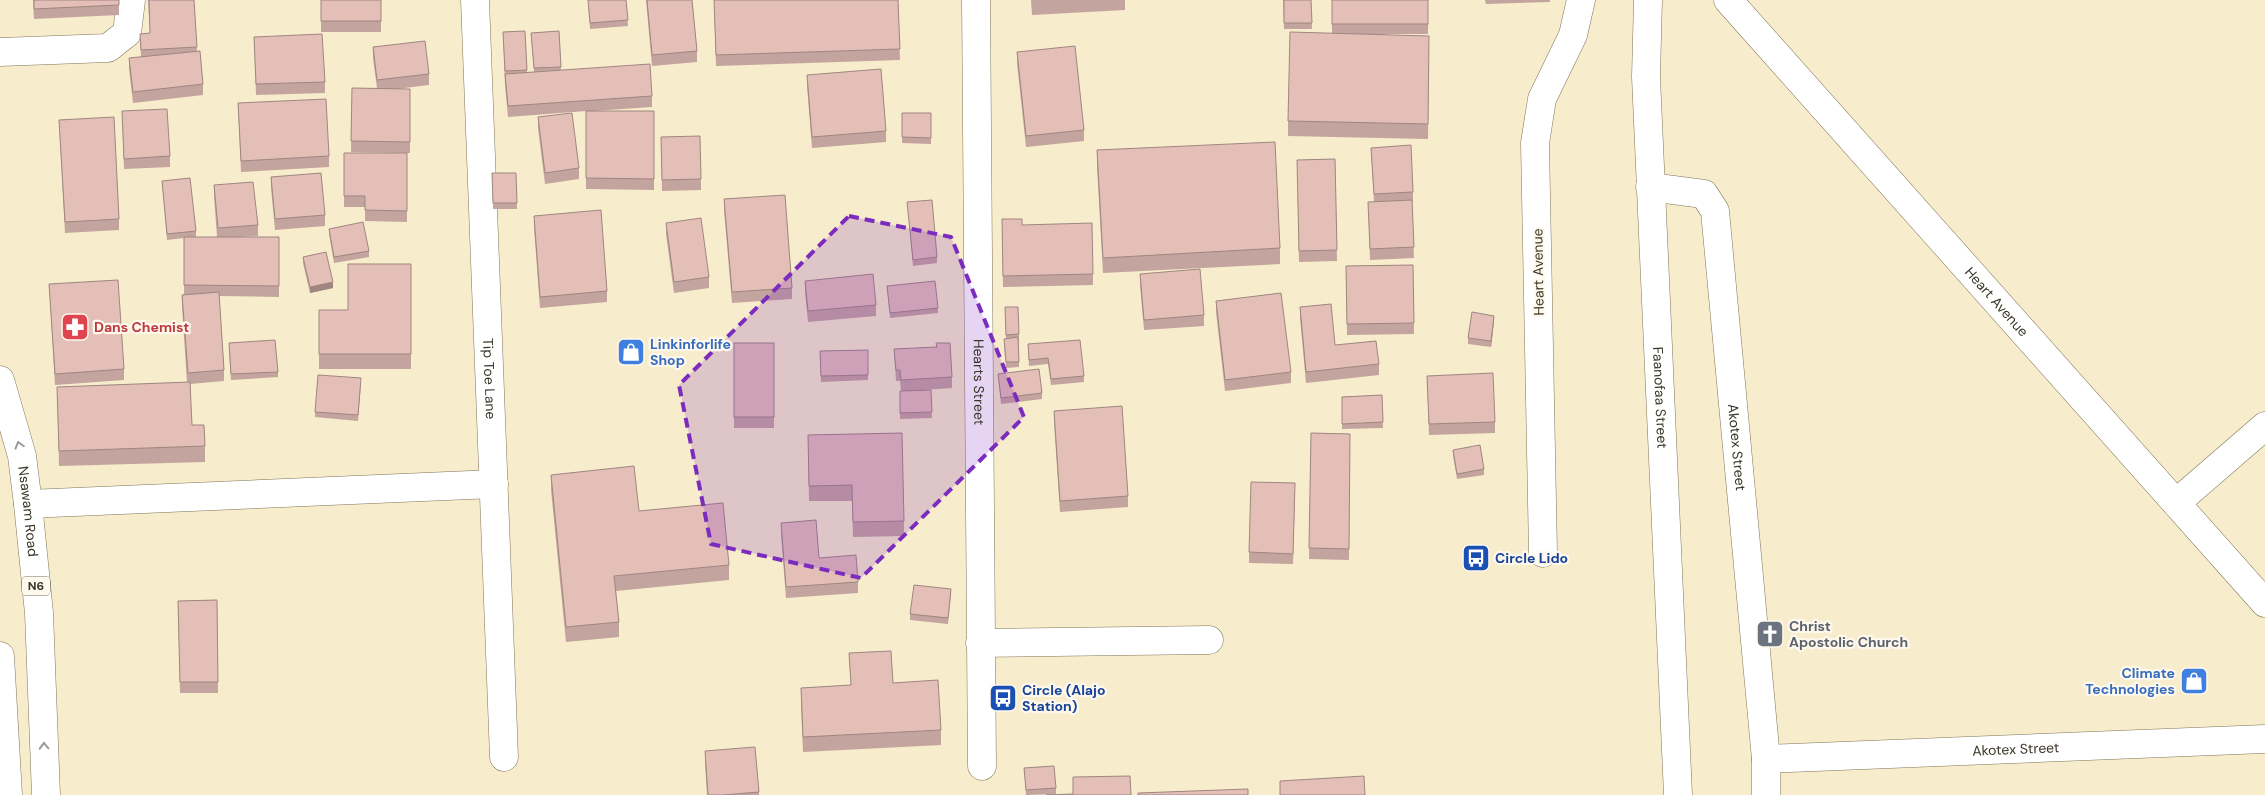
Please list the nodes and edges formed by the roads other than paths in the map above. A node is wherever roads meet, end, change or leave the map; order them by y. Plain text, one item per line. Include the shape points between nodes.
1 (131, 0) edge
2 (475, 0) edge
3 (976, 0) edge
4 (1581, 0) edge
5 (1648, 0) edge
6 (1728, 0) edge
7 (0, 52) edge
8 (1650, 187) junction
9 (0, 380) edge
10 (2265, 426) edge
11 (494, 484) junction
12 (2176, 503) junction
13 (28, 504) junction
14 (1543, 553) dead end
15 (2265, 603) edge
16 (1209, 640) dead end
17 (980, 643) junction
18 (0, 656) edge
19 (0, 667) edge
20 (2265, 739) edge
21 (504, 756) dead end
22 (1766, 759) junction
23 (982, 766) dead end
24 (8, 795) edge
25 (46, 795) edge
26 (1678, 795) edge
27 (1766, 795) edge

1 - 7 main road via 128,33 108,48
2 - 11 main road, Tip Toe Lane
3 - 17 main road, Hearts Street
4 - 14 main road, Heart Avenue via 1573,35 1542,99 1535,143
5 - 8 main road, Faanofaa Street via 1646,78
6 - 12 main road, Heart Avenue
8 - 22 main road, Akotex Street via 1704,194 1715,211
8 - 26 main road, Faanofaa Street
13 -> 9 main road, Nsawam Road / N6 via 22,456
10 - 12 main road
11 - 13 main road
11 - 21 main road, Tip Toe Lane
12 - 15 main road, Heart Avenue
25 -> 13 main road, Nsawam Road / N6 via 39,613
16 - 17 main road
17 - 23 main road, Hearts Street
18 - 19 main road
19 - 24 main road
20 - 22 main road, Akotex Street
22 - 27 main road, Akotex Street

